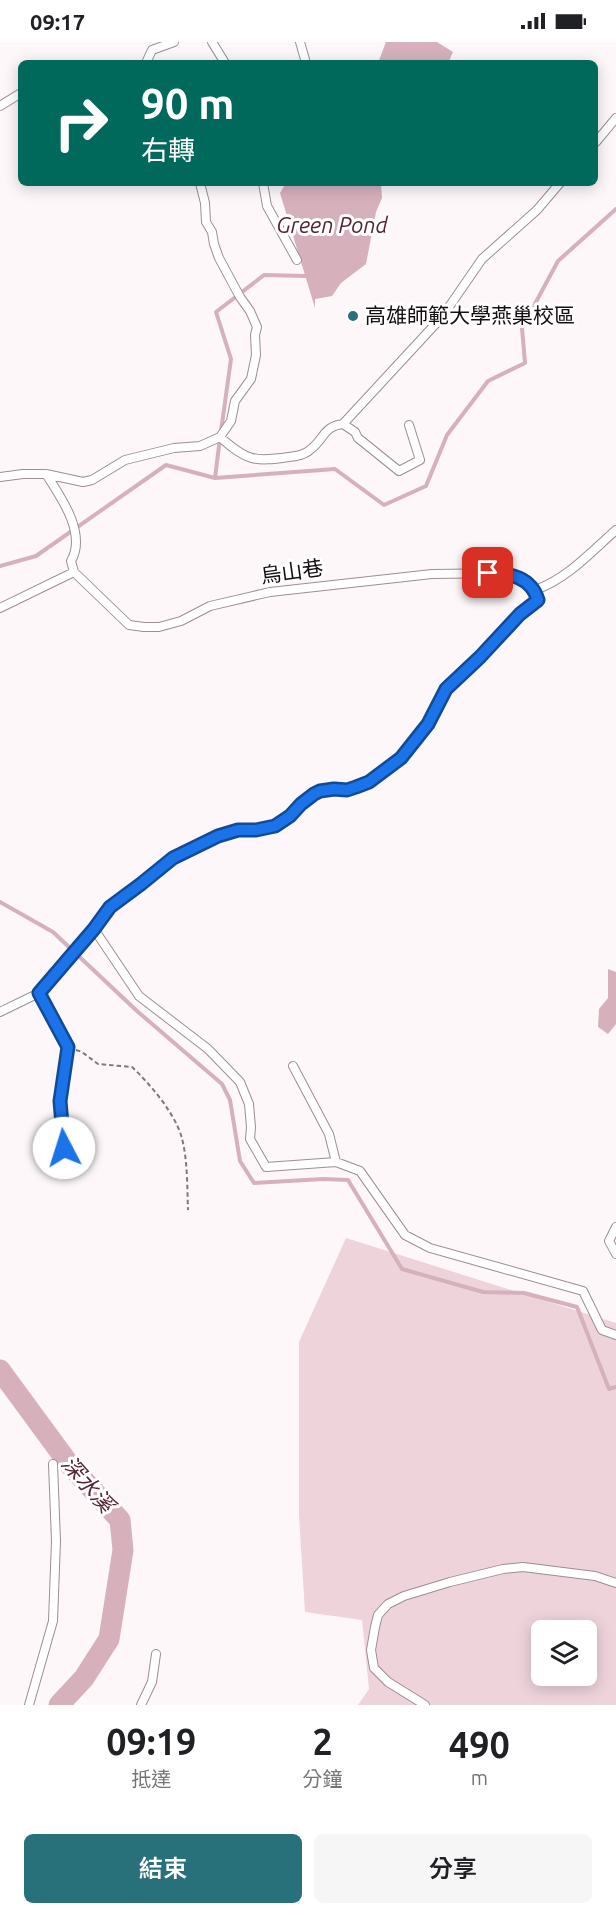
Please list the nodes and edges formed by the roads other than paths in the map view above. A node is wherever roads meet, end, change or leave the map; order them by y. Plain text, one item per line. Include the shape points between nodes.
1 (174, 42) edge
2 (212, 42) edge
3 (300, 42) edge
4 (147, 60) edge
5 (223, 60) edge
6 (305, 60) edge
7 (18, 95) edge
8 (0, 106) edge
9 (616, 118) edge
10 (598, 140) edge
11 (201, 186) edge
12 (264, 186) edge
13 (557, 186) edge
14 (297, 260) dead end
15 (343, 423) junction
16 (409, 425) dead end
17 (220, 437) junction
18 (46, 474) junction
19 (0, 477) edge
20 (616, 530) edge
21 (74, 572) junction
22 (535, 590) junction
23 (0, 608) edge
24 (94, 929) junction
25 (39, 993) junction
26 (0, 1012) edge
27 (293, 1066) dead end
28 (336, 1162) junction
29 (66, 1171) dead end
30 (616, 1227) edge
31 (616, 1254) edge
32 (616, 1335) edge
33 (53, 1464) dead end
34 (616, 1583) edge
35 (156, 1654) dead end
36 (29, 1705) edge
37 (141, 1705) edge
38 (425, 1705) edge

1 - 4 lane via 152,50
2 - 5 lane
3 - 6 lane
7 - 8 lane
9 - 10 lane
11 - 17 lane via 206,222 217,251 257,327 251,379 235,401 231,421
12 - 14 lane via 267,206
13 - 15 lane via 537,210 482,259 442,317
15 - 16 lane via 399,471 420,460
15 - 17 lane via 326,431 311,449 299,456 261,460 243,456
17 - 18 lane via 201,446 125,460 83,482
18 - 19 lane
18 - 21 lane via 72,522 77,546 71,561
20 - 22 lane via 552,584
21 - 22 lane, 烏山巷 via 129,625 144,627 181,621 210,606 270,592 432,574 507,573
21 - 23 lane
22 - 24 lane via 538,600 446,689 428,724 401,758 369,782 347,790 314,794 275,826 218,836 173,858 110,907
24 - 25 lane
24 - 28 lane via 139,996 208,1049 240,1082 249,1104 250,1139 266,1167
25 - 26 lane
25 - 29 lane via 68,1047 60,1101
27 - 28 lane via 329,1134
28 - 32 lane via 360,1171 405,1235 430,1248 583,1291 602,1330
30 - 31 lane via 609,1241
33 - 36 lane via 53,1621
34 - 38 lane via 595,1576 513,1568 441,1585 388,1604 378,1615 375,1627 371,1650 374,1668 388,1682
35 - 37 lane via 152,1682

